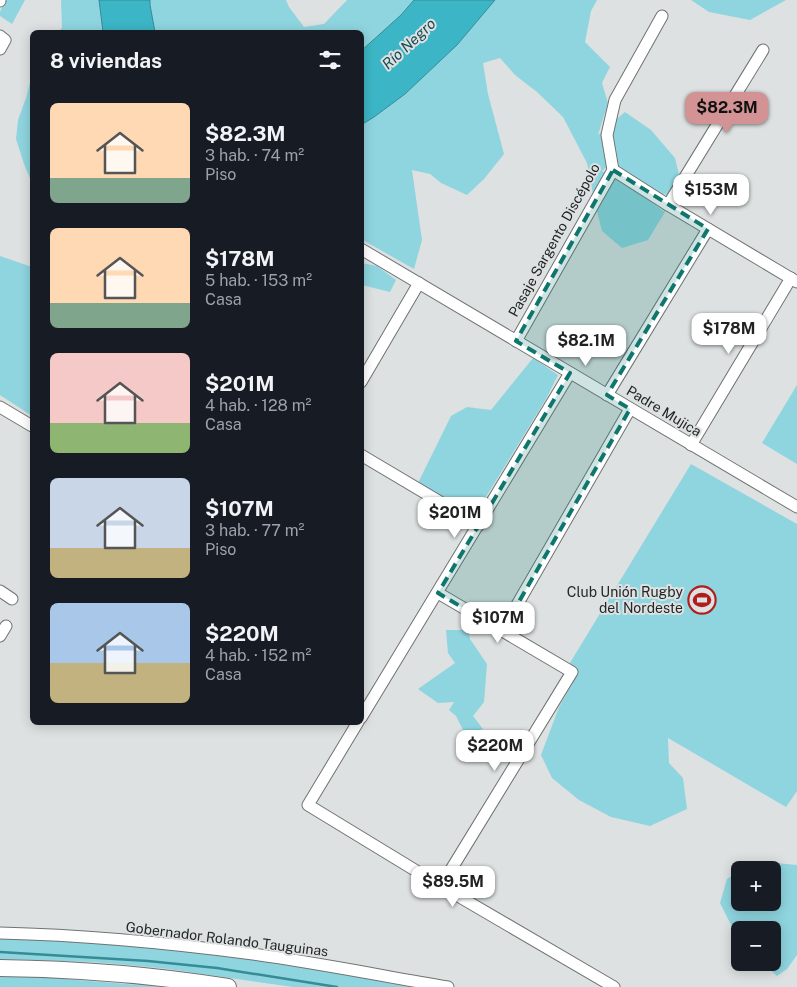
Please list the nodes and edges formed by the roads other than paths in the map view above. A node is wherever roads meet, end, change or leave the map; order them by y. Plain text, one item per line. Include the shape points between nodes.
1 (662, 16) dead end
2 (0, 36) edge
3 (0, 49) edge
4 (763, 50) dead end
5 (613, 170) junction
6 (668, 205) junction
7 (708, 229) junction
8 (364, 250) edge
9 (794, 280) edge
10 (419, 283) junction
11 (516, 341) junction
12 (570, 373) junction
13 (364, 377) edge
14 (607, 395) junction
15 (0, 407) edge
16 (630, 409) junction
17 (30, 425) edge
18 (690, 445) junction
19 (364, 457) edge
20 (797, 507) edge
21 (478, 525) junction
22 (0, 591) edge
23 (438, 593) junction
24 (12, 599) dead end
25 (502, 631) junction
26 (364, 713) edge
27 (356, 725) edge
28 (441, 886) junction
29 (0, 933) edge
30 (0, 968) edge
31 (228, 987) edge
32 (448, 987) edge
33 (614, 987) edge

1 - 5 street, Pasaje Sargento Discépolo via 615,100 607,135
2 - 3 street via 6,40
4 - 6 street
5 - 6 street
5 - 11 street, Pasaje Sargento Discépolo
6 - 7 street
7 - 9 street
7 - 14 street
8 - 10 street, Padre Mujica
9 - 18 street
10 - 11 street, Padre Mujica
10 - 13 street
11 - 12 street, Padre Mujica
12 - 14 street, Padre Mujica
12 - 21 street
14 - 16 street, Padre Mujica
15 - 17 street
16 - 18 street, Padre Mujica
16 - 25 street
18 - 20 street, Padre Mujica
19 - 21 street
21 - 23 street
22 - 24 street
23 - 25 street
23 - 26 street
25 - 28 street via 572,672
27 - 28 street via 308,805
28 - 33 street
29 - 32 street, Gobernador Rolando Tauguinas via 192,946
30 - 31 highway via 126,974

